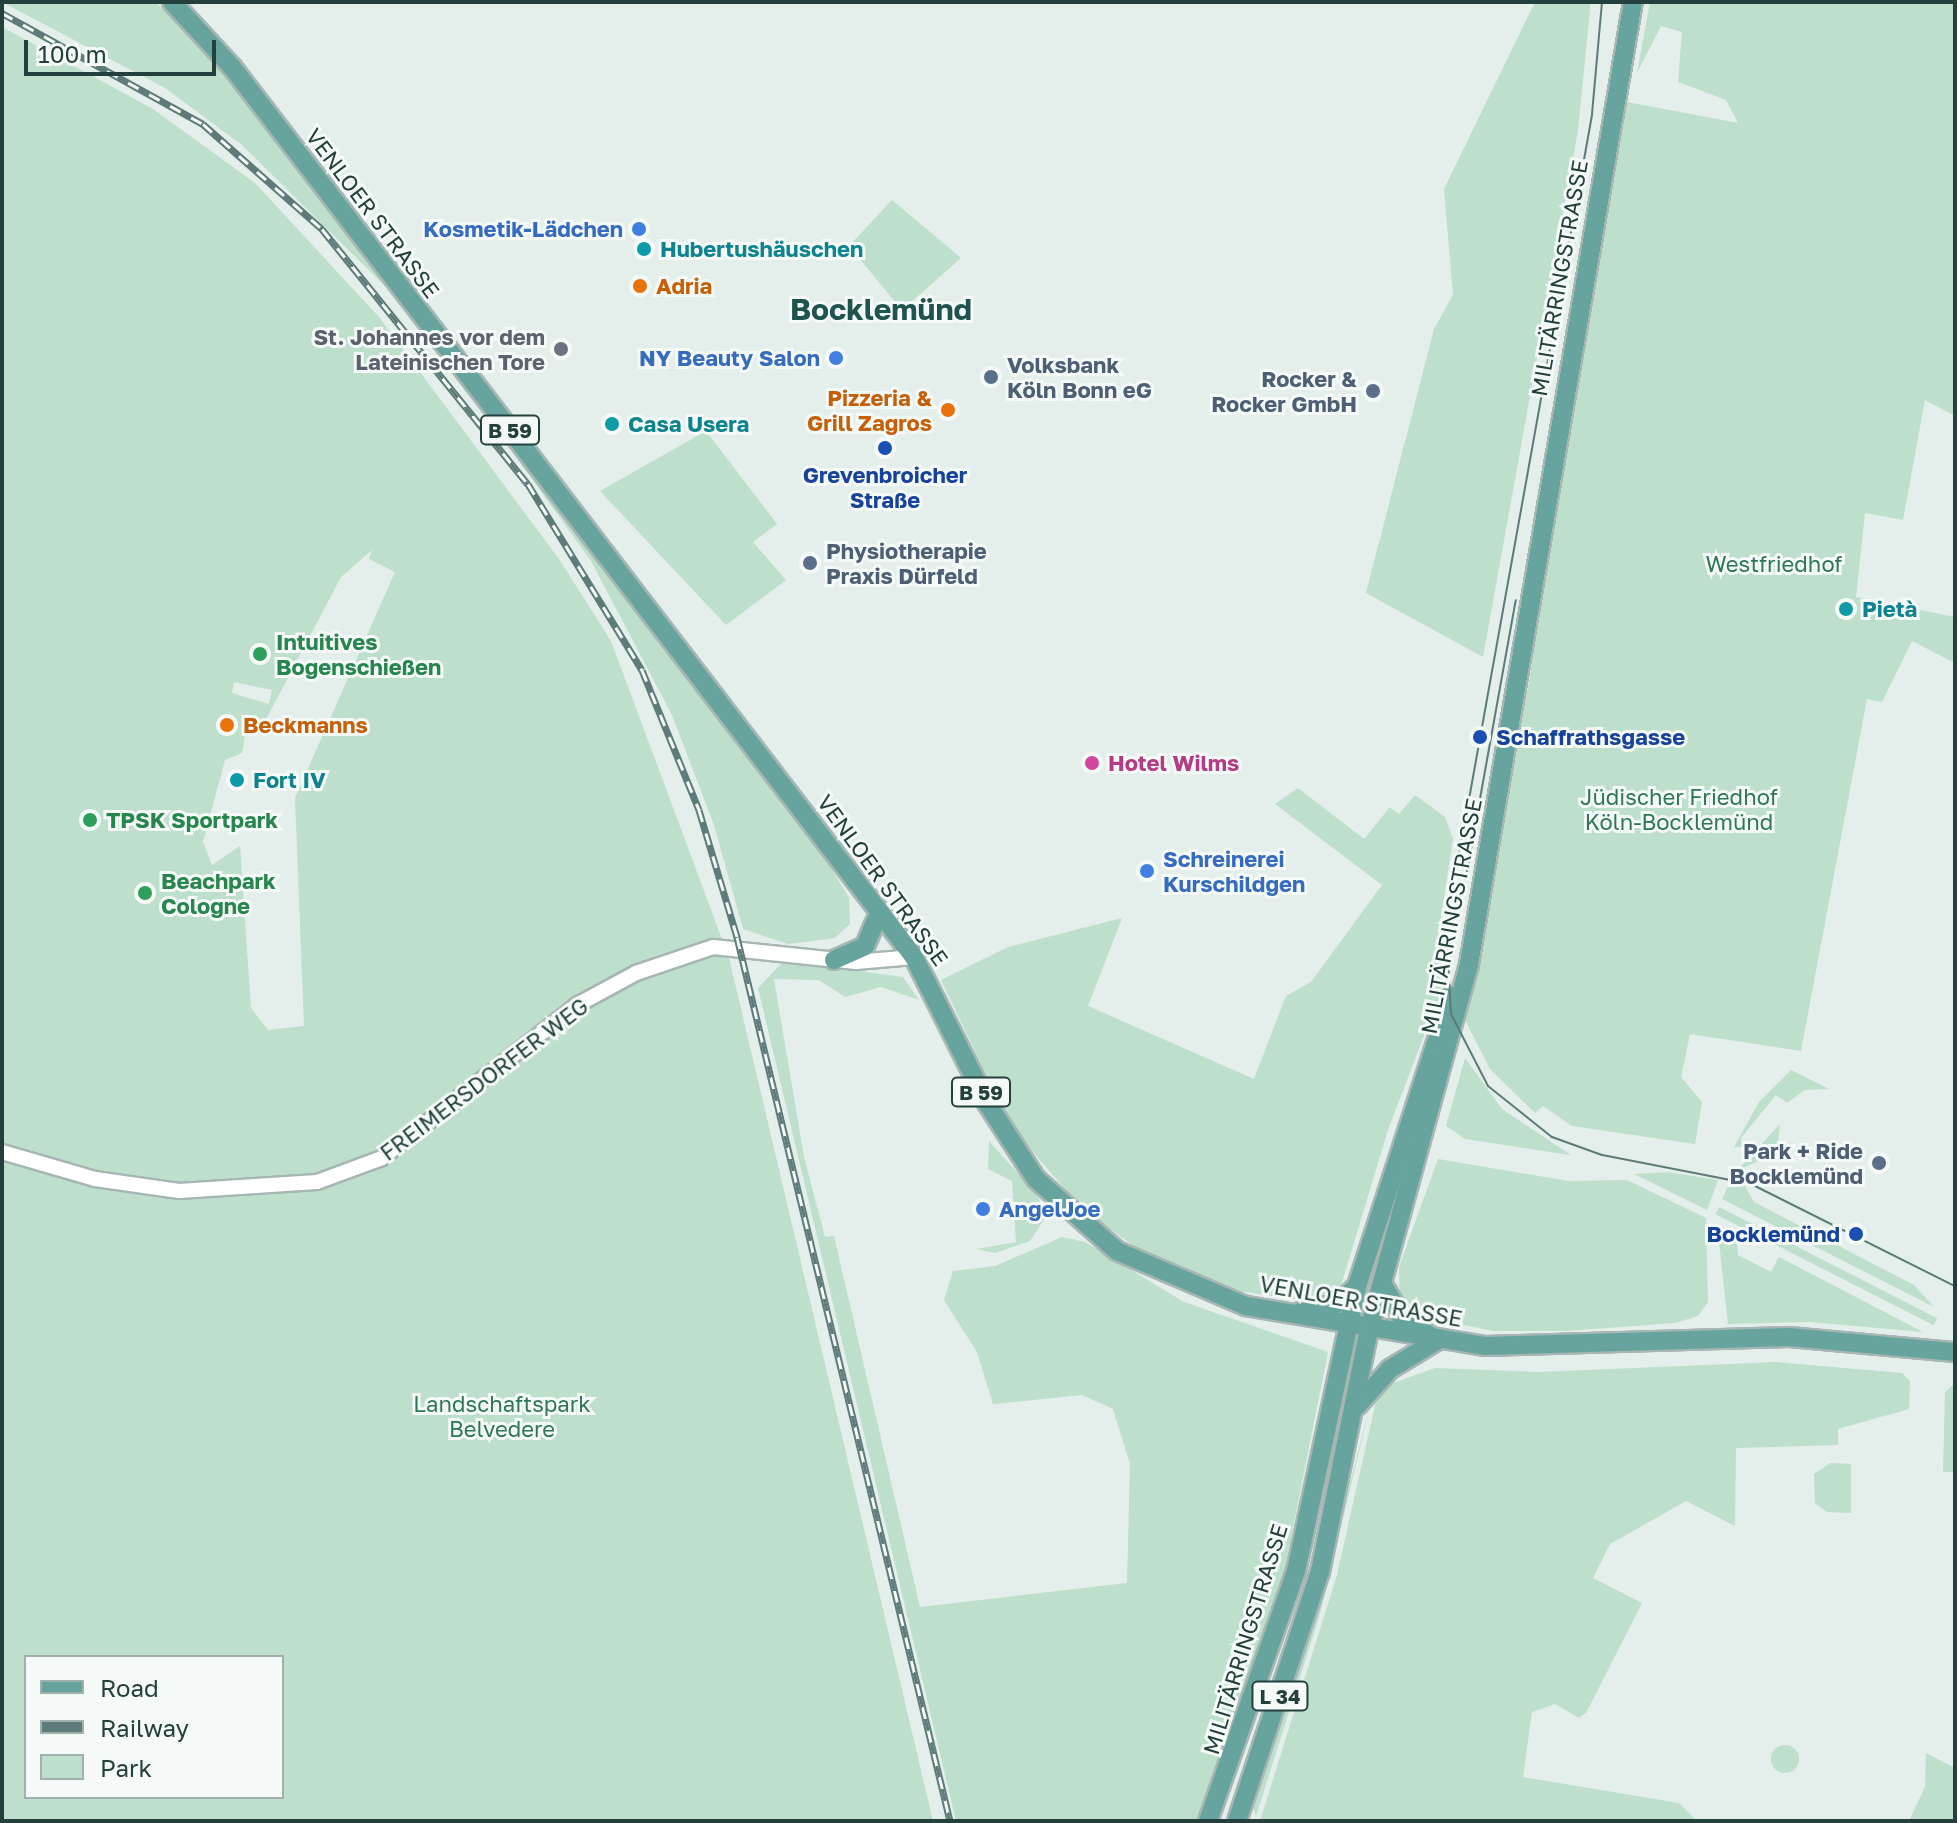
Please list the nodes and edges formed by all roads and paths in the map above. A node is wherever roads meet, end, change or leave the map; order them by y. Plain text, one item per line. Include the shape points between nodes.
1 (172, 2) edge
2 (1633, 2) edge
3 (879, 913) junction
4 (1468, 943) junction
5 (914, 957) junction
6 (834, 960) junction
7 (2, 1152) edge
8 (1382, 1283) junction
9 (1357, 1286) junction
10 (1283, 1314) junction
11 (1347, 1326) junction
12 (1369, 1330) junction
13 (1438, 1340) junction
14 (1931, 1352) junction
15 (1955, 1352) edge
16 (1955, 1365) edge
17 (1353, 1411) junction
18 (1208, 1821) edge
19 (1237, 1821) edge

1 - 3 main road, VENLOER STRASSE / B 59 via 232,67
2 - 4 main road, MILITÄRRINGSTRASSE / L 34 via 1545,498 1529,641
3 - 5 main road, VENLOER STRASSE / B 59
3 - 6 main road via 865,946
4 - 8 main road, MILITÄRRINGSTRASSE / L 34 via 1450,1048
4 - 9 main road, L 34
5 - 6 street, FREIMERSDORFER WEG
5 - 10 main road, VENLOER STRASSE / B 59 via 1008,1141 1068,1213 1154,1271 1207,1295
6 - 7 street, FREIMERSDORFER WEG via 713,947 636,973 577,1005 382,1158 317,1182 179,1191 95,1179
8 - 12 main road, MILITÄRRINGSTRASSE / L 34
8 - 13 main road via 1402,1317
9 - 10 main road via 1321,1310
9 - 11 main road, L 34
10 - 11 main road, VENLOER STRASSE / B 59
11 - 12 main road, VENLOER STRASSE / B 59
11 - 18 main road, MILITÄRRINGSTRASSE / L 34 via 1296,1571
12 - 13 main road, VENLOER STRASSE
12 - 17 main road, MILITÄRRINGSTRASSE / L 34
13 - 14 main road, VENLOER STRASSE via 1533,1348 1789,1337
13 - 17 main road via 1390,1369
14 - 15 main road, VENLOER STRASSE
14 - 16 main road, VENLOER STRASSE
17 - 19 main road, MILITÄRRINGSTRASSE / L 34 via 1320,1572

